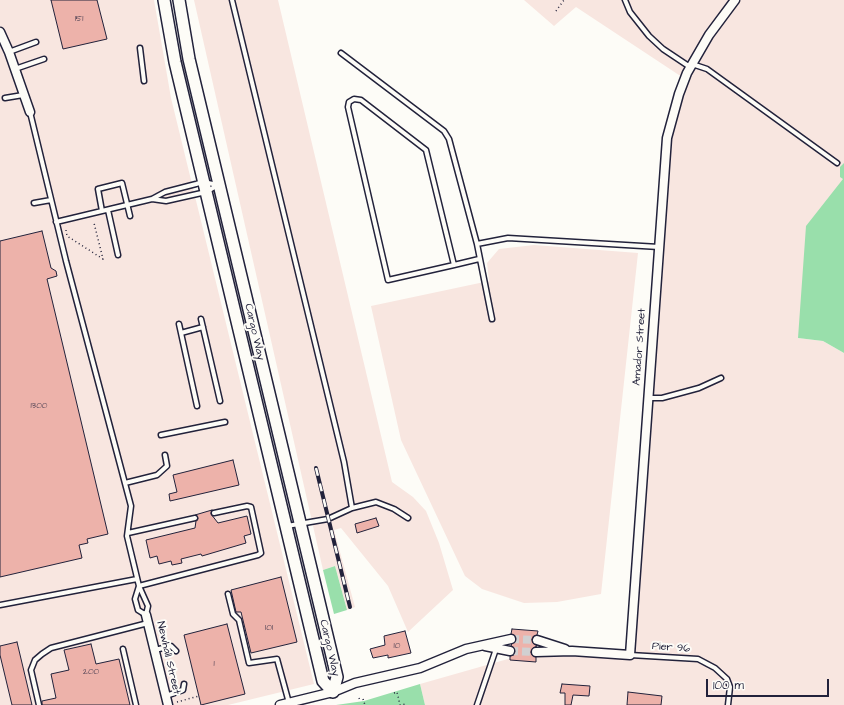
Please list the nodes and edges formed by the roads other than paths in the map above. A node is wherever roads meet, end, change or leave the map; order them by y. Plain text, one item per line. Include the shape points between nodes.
1 (164, 0) edge
2 (178, 0) edge
3 (232, 0) edge
4 (625, 0) edge
5 (735, 0) edge
6 (0, 32) edge
7 (36, 42) dead end
8 (140, 48) dead end
9 (9, 52) junction
10 (341, 53) dead end
11 (44, 59) dead end
12 (691, 66) junction
13 (15, 69) junction
14 (144, 81) dead end
15 (24, 95) junction
16 (5, 98) dead end
17 (30, 112) joint
18 (838, 163) dead end
19 (219, 185) junction
20 (204, 187) junction
21 (152, 199) junction
22 (51, 200) junction
23 (34, 203) dead end
24 (127, 205) junction
25 (108, 210) junction
26 (102, 211) junction
27 (130, 216) dead end
28 (56, 222) junction
29 (477, 244) junction
30 (659, 247) junction
31 (118, 255) dead end
32 (479, 259) junction
33 (454, 265) junction
34 (201, 319) dead end
35 (492, 319) dead end
36 (179, 324) dead end
37 (203, 327) junction
38 (181, 333) junction
39 (721, 378) dead end
40 (648, 398) junction
41 (220, 401) dead end
42 (197, 406) dead end
43 (225, 422) dead end
44 (161, 435) dead end
45 (165, 455) dead end
46 (125, 483) junction
47 (352, 508) junction
48 (214, 513) dead end
49 (195, 518) dead end
50 (408, 518) dead end
51 (299, 524) junction
52 (286, 526) junction
53 (128, 532) junction
54 (137, 579) junction
55 (139, 586) junction
56 (228, 594) dead end
57 (0, 605) edge
58 (147, 619) junction
59 (511, 639) tunnel mouth
60 (537, 640) tunnel mouth
61 (480, 646) junction
62 (496, 648) junction
63 (123, 649) dead end
64 (155, 650) junction
65 (510, 650) tunnel mouth
66 (176, 651) dead end
67 (572, 651) junction
68 (536, 652) tunnel mouth
69 (630, 655) junction
70 (184, 684) dead end
71 (333, 692) junction
72 (166, 696) junction
73 (289, 703) junction
74 (39, 705) edge
75 (136, 705) edge
76 (168, 705) edge
77 (280, 705) edge
78 (477, 705) edge
79 (728, 705) edge

1 - 20 main road, Cargo Way via 175,62
2 - 19 main road, Cargo Way via 189,59
3 - 47 lane via 342,455
4 - 12 lane via 630,12 649,36 663,49
5 - 12 street, Amador Street via 709,35
6 - 9 street
7 - 9 lane
8 - 14 lane
9 - 13 street
10 - 29 lane via 444,131 449,139
11 - 13 lane
12 - 18 lane via 707,69
12 - 30 street, Amador Street via 679,94 667,138
13 - 15 street
15 - 16 lane
15 - 17 street
17 - 22 lane
19 - 20 lane
19 - 20 lane
19 - 51 main road, Cargo Way
20 - 21 lane via 165,192
20 - 21 lane via 166,201
20 - 52 main road, Cargo Way
21 - 24 lane
22 - 23 lane
22 - 28 lane
24 - 25 lane
24 - 26 lane via 122,183 98,189
24 - 27 lane
25 - 26 lane
25 - 31 lane
26 - 28 lane
28 - 46 lane
29 - 30 lane via 508,238
29 - 32 lane
30 - 40 street, Amador Street
32 - 33 lane
32 - 35 lane
33 - 33 lane via 388,280 348,107 349,102 354,99 362,100 426,150
34 - 37 lane
36 - 38 lane
37 - 38 lane
37 - 41 lane
38 - 42 lane
39 - 40 lane via 699,388 662,398
40 - 69 street, Amador Street
43 - 44 lane
45 - 46 lane via 167,466 157,475
46 - 53 lane via 131,506
47 - 50 lane via 376,502
47 - 51 lane via 328,519
48 - 55 lane via 251,507 260,554
49 - 53 lane
51 - 52 lane
51 - 71 main road, Cargo Way via 337,677
52 - 71 main road, Cargo Way via 323,681
53 - 54 lane
54 - 55 lane
54 - 57 lane
55 - 58 lane via 148,606
55 - 58 lane via 135,599 138,610
56 - 73 lane via 233,614 239,620 249,663 277,659
58 - 64 street, Newhall Street
58 - 74 lane via 51,648 42,654 30,670
59 - 61 street
60 - 67 street
61 - 62 street
61 - 71 street via 466,648 420,668 355,683
62 - 65 street
62 - 78 lane
63 - 75 lane
64 - 66 lane via 171,646
64 - 72 street, Newhall Street
67 - 68 street
67 - 69 street
69 - 79 lane, Pier 96 via 698,659 715,668 727,679 730,687
70 - 72 lane via 182,690
71 - 73 street
72 - 76 street, Newhall Street
73 - 77 street

